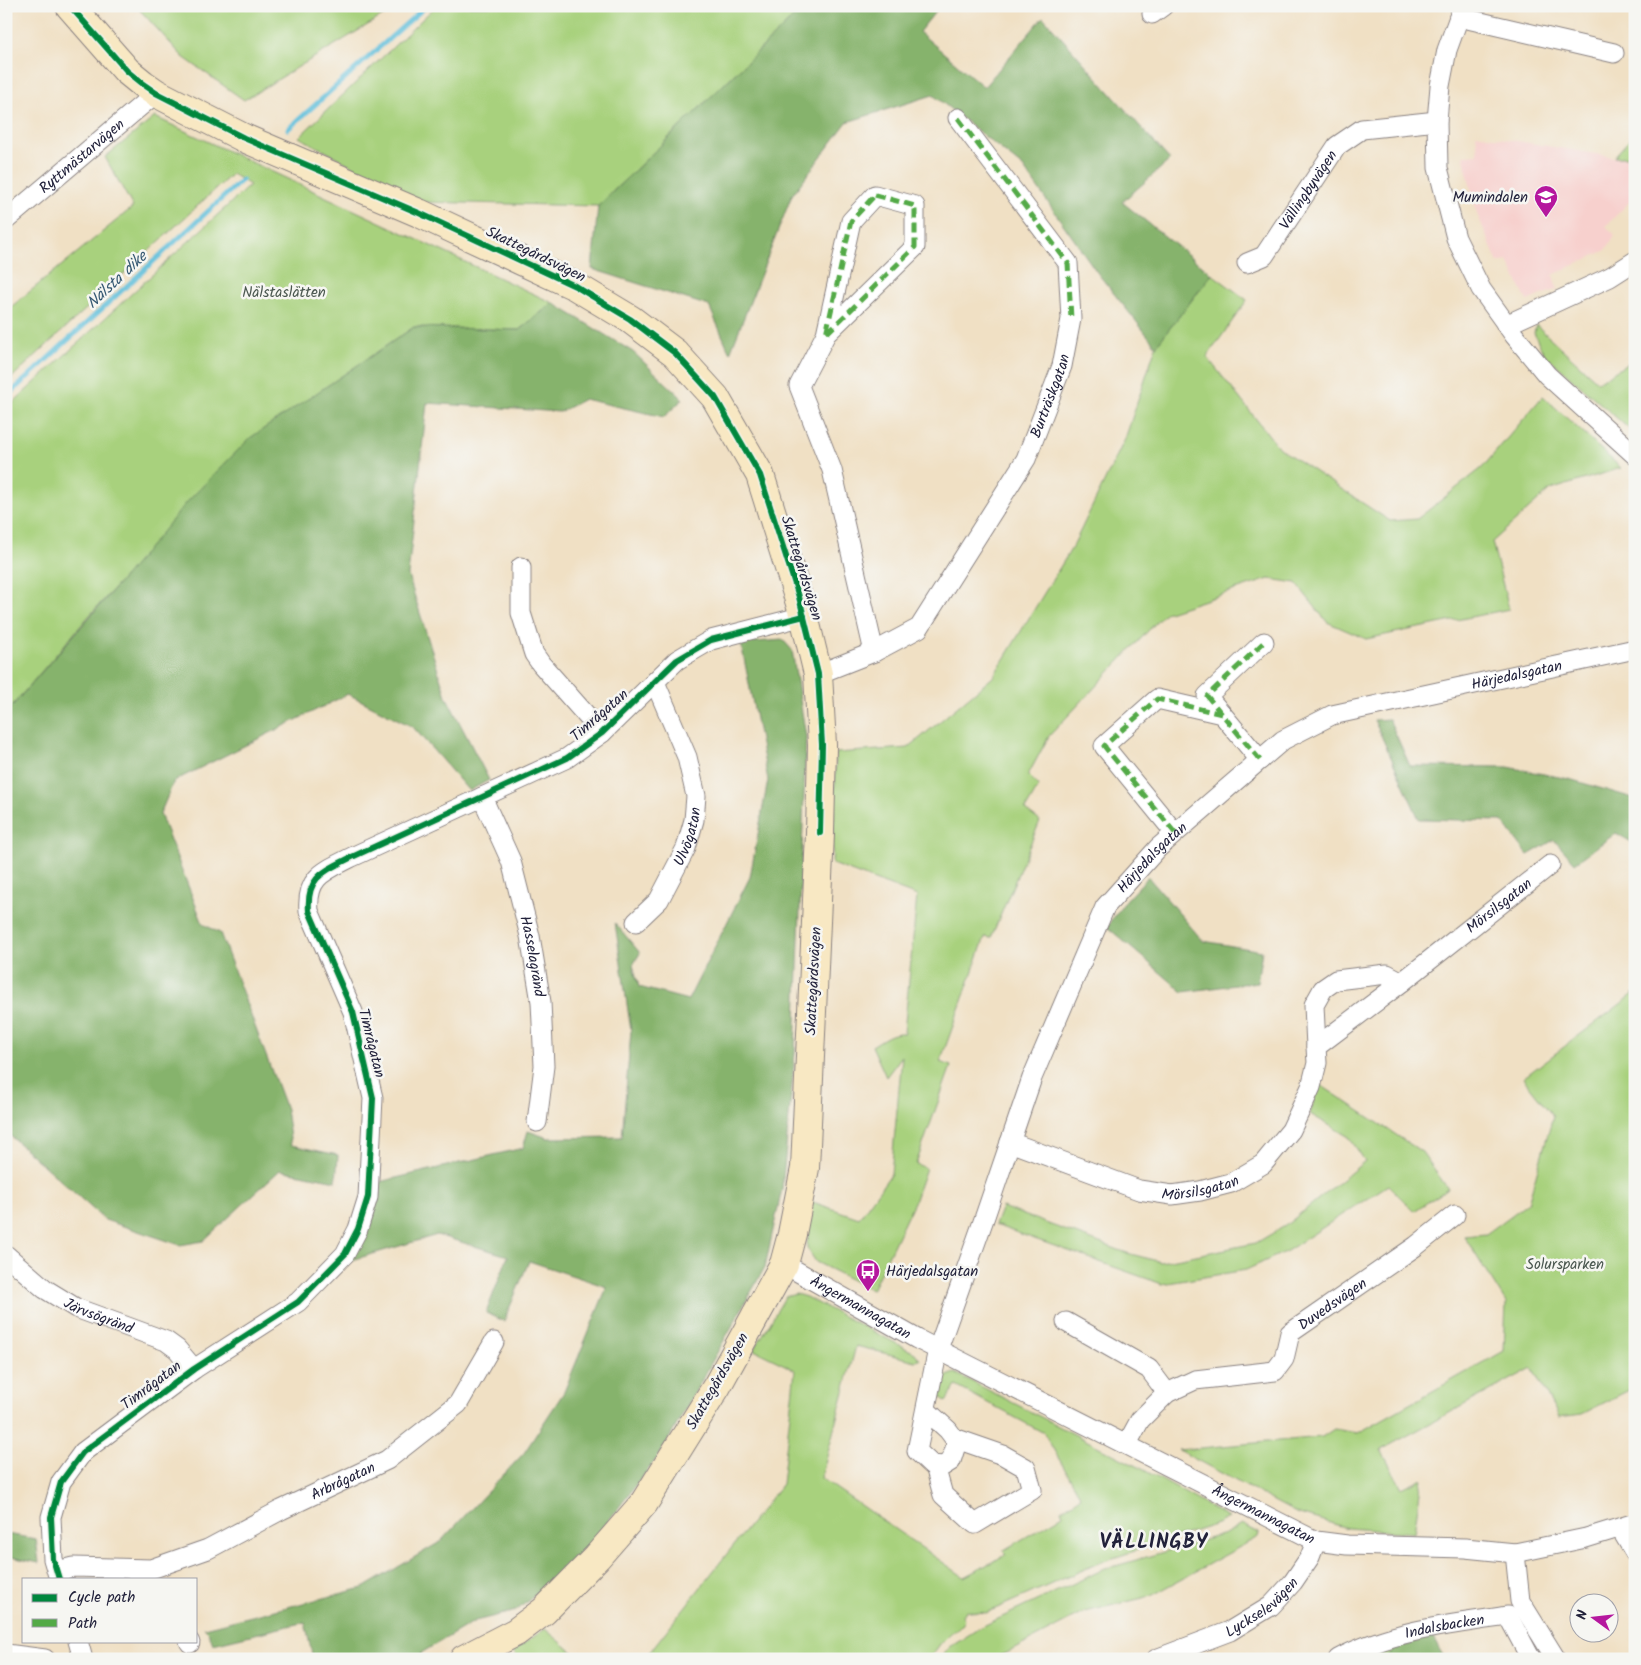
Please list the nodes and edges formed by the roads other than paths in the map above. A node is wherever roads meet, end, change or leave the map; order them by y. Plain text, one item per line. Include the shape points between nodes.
1 (70, 6) edge
2 (1461, 12) edge
3 (1614, 53) dead end
4 (156, 93) junction
5 (958, 118) dead end
6 (1437, 121) junction
7 (7, 218) edge
8 (1635, 261) edge
9 (1247, 263) dead end
10 (1506, 325) junction
11 (826, 334) junction
12 (1635, 456) edge
13 (521, 567) dead end
14 (804, 616) junction
15 (1264, 642) dead end
16 (1635, 649) edge
17 (874, 652) junction
18 (818, 674) junction
19 (655, 682) junction
20 (1222, 714) junction
21 (602, 733) junction
22 (1260, 760) junction
23 (482, 797) junction
24 (1175, 833) junction
25 (1550, 865) dead end
26 (636, 922) dead end
27 (1402, 982) junction
28 (1316, 1047) junction
29 (537, 1122) dead end
30 (1010, 1142) junction
31 (1455, 1215) dead end
32 (6, 1255) edge
33 (784, 1264) junction
34 (1066, 1322) dead end
35 (494, 1342) dead end
36 (938, 1348) junction
37 (194, 1369) junction
38 (1167, 1393) junction
39 (926, 1410) junction
40 (954, 1438) junction
41 (1126, 1444) junction
42 (935, 1466) junction
43 (1635, 1512) edge
44 (1627, 1525) edge
45 (1316, 1541) junction
46 (1516, 1553) junction
47 (1635, 1553) edge
48 (153, 1574) edge
49 (58, 1575) edge
50 (6, 1654) edge
51 (466, 1658) edge
52 (46, 1659) edge
53 (1156, 1659) edge
54 (1338, 1659) edge
55 (1531, 1659) edge
56 (1556, 1659) edge

1 - 4 street, Skattegårdsvägen via 127,71
2 - 3 street
2 - 6 street via 1445,59
4 - 7 street, Ryttmästarvägen
4 - 14 street, Skattegårdsvägen via 244,138 419,213 575,286 630,319 675,353 715,397 760,475
5 - 17 street, Burträskgatan via 1068,263 1071,319 1062,366 1026,459 919,628
6 - 9 street, Vällingbyvägen via 1362,129 1337,146 1264,256
6 - 10 street via 1438,168 1456,238 1482,289
8 - 10 street via 1610,277
10 - 12 street via 1547,375
11 - 11 street via 915,247 915,206 875,195 851,221
11 - 17 street via 799,386 832,470
13 - 21 street, Timrågatan via 521,613 534,654
14 - 18 street, Skattegårdsvägen
14 - 19 street, Timrågatan via 711,640 677,660
15 - 20 street via 1207,696
16 - 22 street, Härjedalsgatan via 1332,715 1284,740
17 - 18 street, Burträskgatan
18 - 33 street, Skattegårdsvägen via 822,745 820,833 805,1168
19 - 21 street, Timrågatan
19 - 26 street, Ulvögatan via 687,757 696,796 694,820 686,848 659,900
20 - 22 street
20 - 24 street via 1157,698 1104,746
21 - 23 street, Timrågatan via 567,758
22 - 24 street, Härjedalsgatan
23 - 29 street, Hasselagränd via 511,862 530,936 542,1002 544,1066
23 - 37 street, Timrågatan via 320,874 310,889 309,911 353,1012 373,1098 368,1197 358,1229 345,1254 298,1302
24 - 30 street, Härjedalsgatan via 1105,908 1032,1078
25 - 27 street, Mörsilsgatan
27 - 28 street, Mörsilsgatan
27 - 28 street, Mörsilsgatan via 1387,974 1336,980 1323,990 1314,1005
28 - 30 street, Mörsilsgatan via 1317,1064 1312,1087 1291,1130 1263,1164 1231,1183 1172,1195 1139,1190
30 - 36 street, Härjedalsgatan
31 - 38 street, Duvedsvägen via 1416,1246 1290,1333 1284,1359 1275,1371 1195,1380
32 - 37 street, Järvsögränd via 45,1289 76,1308 166,1341
33 - 36 street, Ångermannagatan
33 - 51 street, Skattegårdsvägen via 716,1386 644,1503 544,1611 516,1632
34 - 38 street via 1148,1370
35 - 48 street, Arbrågatan via 458,1404 387,1460
36 - 39 street
36 - 41 street, Ångermannagatan
37 - 49 street, Timrågatan via 82,1452 61,1482 51,1517 53,1559
38 - 41 street, Duvedsvägen via 1140,1420
39 - 40 street
39 - 42 street via 917,1451
40 - 42 street via 957,1442 951,1461
40 - 42 street via 1002,1455 1026,1468 1032,1490 975,1524 943,1495
41 - 45 street, Ångermannagatan
43 - 44 street
44 - 46 street, Ångermannagatan via 1586,1538
44 - 47 street
45 - 46 street, Ångermannagatan
45 - 53 street, Lyckselevägen via 1310,1558 1271,1606 1230,1630
46 - 56 street via 1520,1601
48 - 49 street, Arbrågatan via 73,1567
50 - 52 street
54 - 55 street, Indalsbacken via 1373,1644 1442,1625 1508,1616

